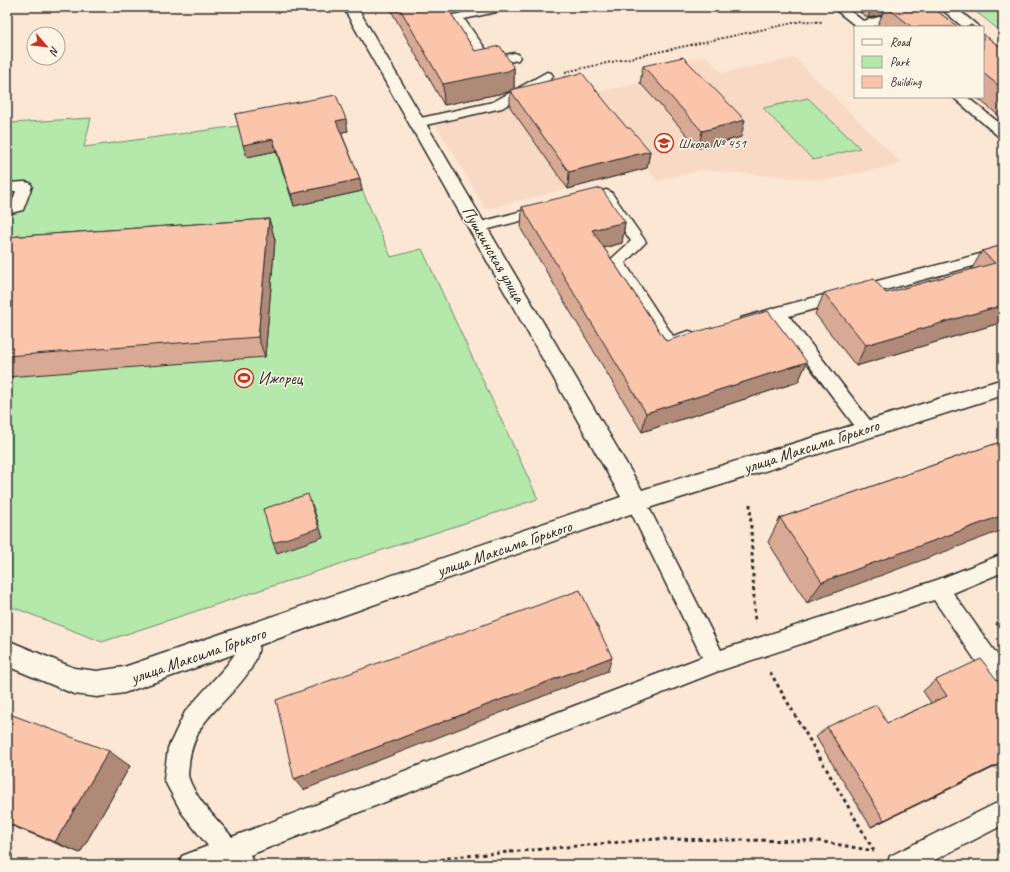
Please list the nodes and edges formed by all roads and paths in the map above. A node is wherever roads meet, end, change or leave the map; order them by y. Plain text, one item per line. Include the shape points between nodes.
1 (350, 7) edge
2 (506, 7) edge
3 (838, 7) edge
4 (934, 7) edge
5 (946, 7) edge
6 (999, 7) edge
7 (1003, 10) edge
8 (802, 20) dead end
9 (862, 26) edge
10 (971, 26) edge
11 (514, 57) dead end
12 (547, 76) joint
13 (961, 98) edge
14 (417, 123) junction
15 (1003, 133) edge
16 (7, 187) edge
17 (7, 209) edge
18 (478, 227) junction
19 (1003, 253) edge
20 (778, 313) junction
21 (735, 325) edge
22 (706, 333) edge
23 (1003, 387) edge
24 (866, 428) junction
25 (636, 502) junction
26 (750, 504) dead end
27 (1003, 563) edge
28 (938, 589) junction
29 (249, 638) junction
30 (756, 648) junction
31 (7, 653) edge
32 (716, 662) junction
33 (1003, 680) edge
34 (1003, 812) edge
35 (874, 851) junction
36 (877, 855) dead end
37 (236, 858) edge
38 (191, 865) edge
39 (413, 865) edge
40 (900, 865) edge

1 - 14 street, Пушкинская улица
2 - 11 lane via 457,17 489,62
3 - 9 lane
4 - 9 lane
5 - 10 street
6 - 7 path
8 - 12 path
12 - 14 lane via 497,105
13 - 15 lane
14 - 18 street, Пушкинская улица
16 - 17 lane via 25,186 18,207
18 - 22 lane via 606,195 639,242 616,262 669,343
18 - 25 street, Пушкинская улица
19 - 20 lane
20 - 21 lane
20 - 24 lane
23 - 24 street, улица Максима Горького
24 - 25 street, улица Максима Горького
25 - 29 street, улица Максима Горького
25 - 32 lane
26 - 30 path
27 - 28 lane
28 - 30 lane
28 - 33 lane
29 - 31 street, улица Максима Горького via 124,680 97,684 74,681
29 - 37 lane via 246,655 235,672 193,720 180,748 176,778 190,806
30 - 32 lane
30 - 35 path
32 - 37 lane
34 - 40 lane
35 - 36 path
35 - 39 path via 818,841 655,840 454,857
37 - 38 lane

